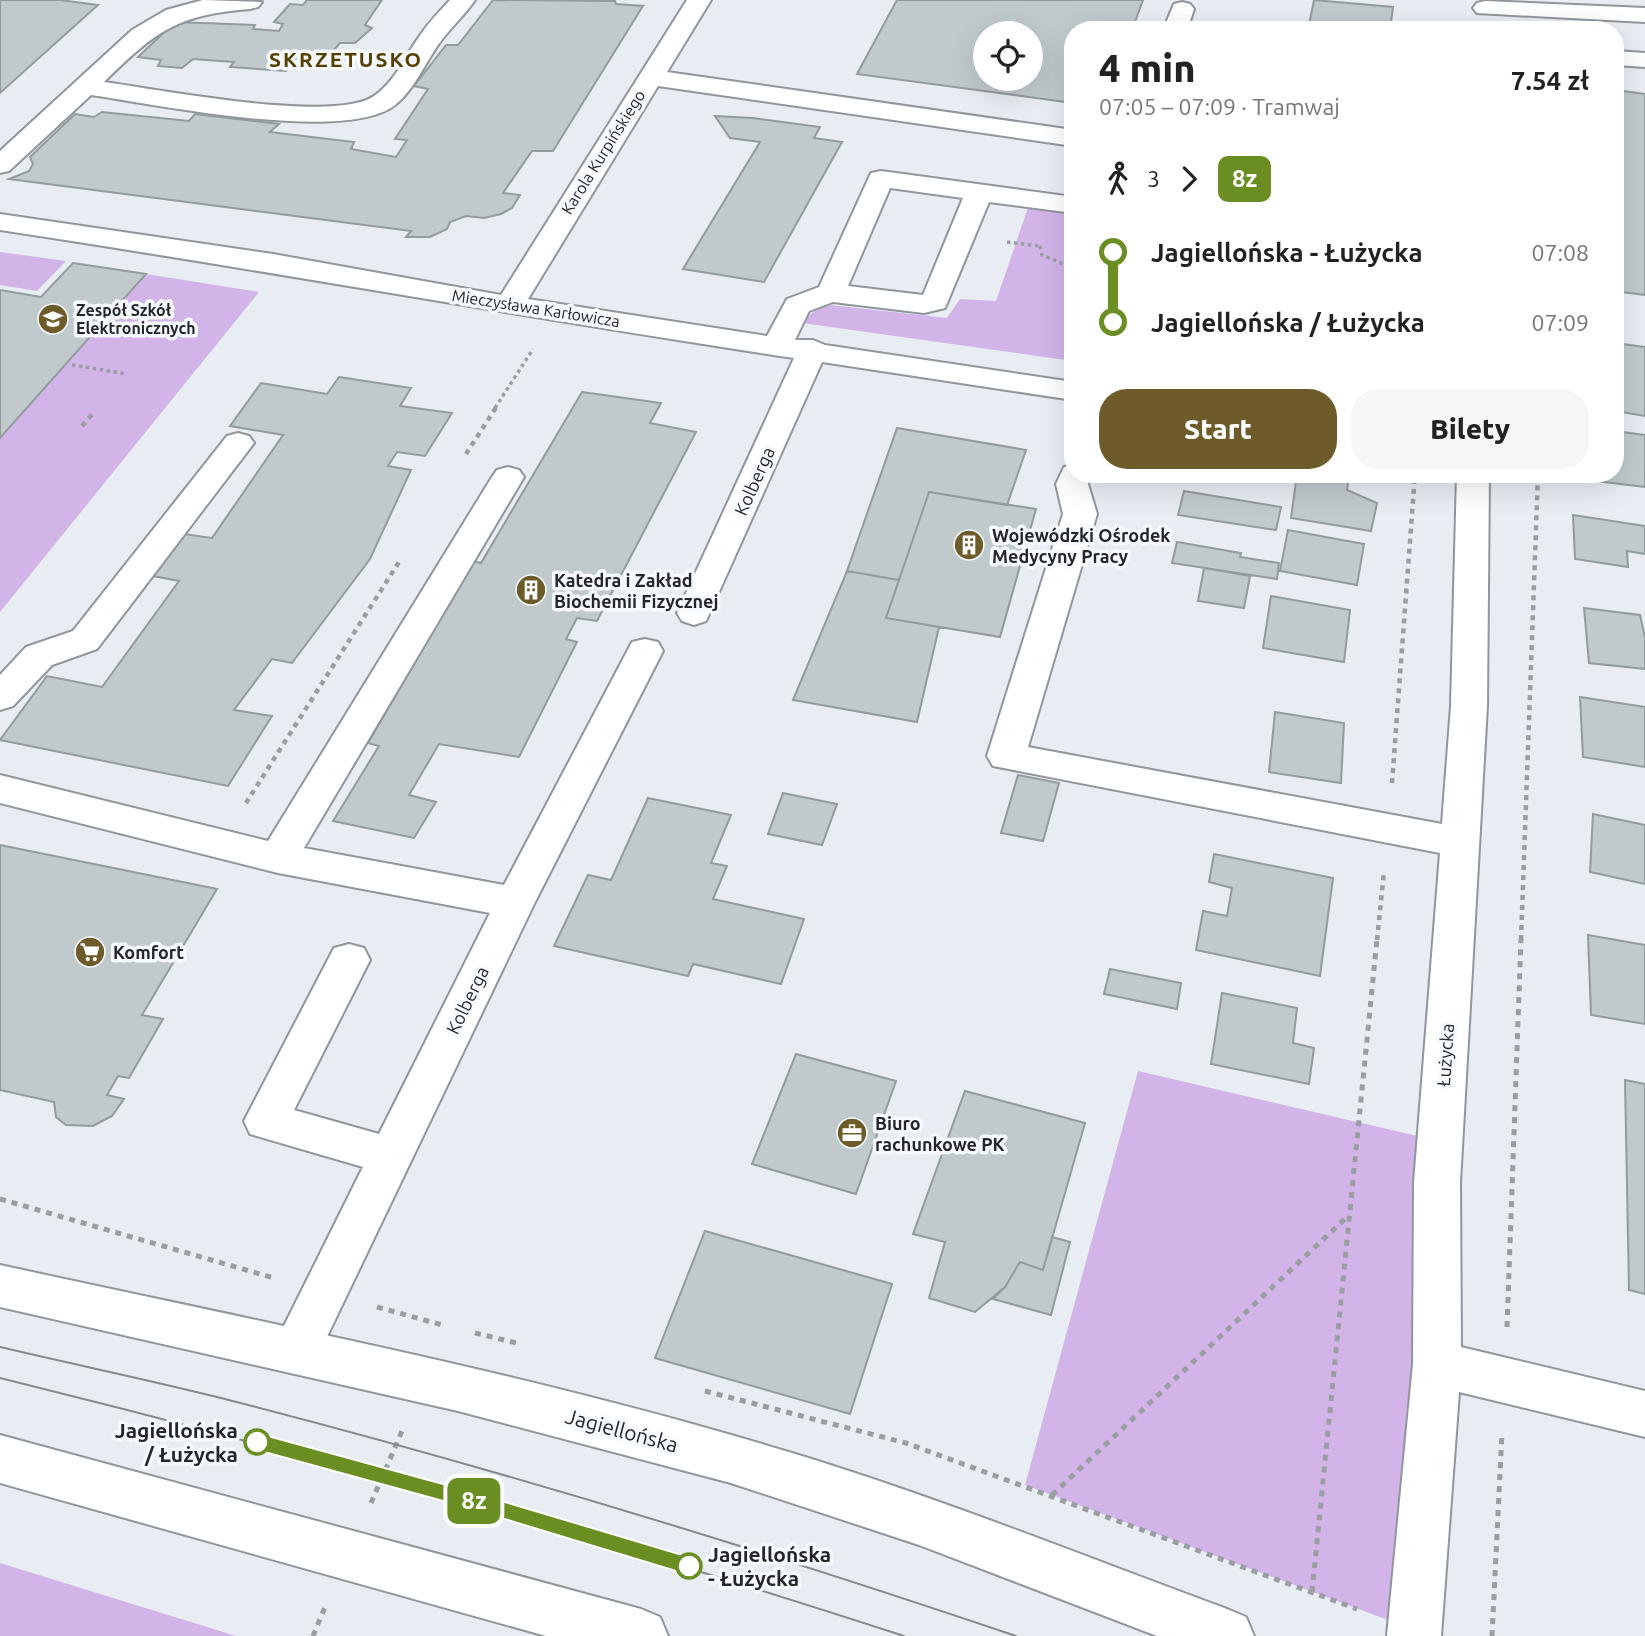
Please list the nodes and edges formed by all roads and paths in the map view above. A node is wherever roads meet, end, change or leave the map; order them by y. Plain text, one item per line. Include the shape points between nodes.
1 (463, 0) edge
2 (699, 0) edge
3 (250, 2) dead end
4 (1485, 13) edge
5 (1645, 15) edge
6 (1624, 59) edge
7 (1645, 60) edge
8 (649, 77) junction
9 (85, 87) junction
10 (1064, 137) edge
11 (0, 165) edge
12 (979, 192) junction
13 (1064, 204) edge
14 (0, 222) edge
15 (1040, 246) dead end
16 (1064, 263) edge
17 (831, 293) junction
18 (510, 304) junction
19 (555, 313) junction
20 (778, 344) junction
21 (813, 349) junction
22 (72, 365) dead end
23 (127, 374) dead end
24 (1064, 390) edge
25 (94, 412) dead end
26 (82, 426) dead end
27 (238, 443) dead end
28 (460, 464) dead end
29 (508, 477) dead end
30 (1072, 483) edge
31 (1414, 483) edge
32 (1473, 483) edge
33 (1538, 483) edge
34 (401, 559) dead end
35 (694, 613) dead end
36 (645, 651) dead end
37 (0, 697) edge
38 (0, 789) edge
39 (1388, 828) junction
40 (1460, 842) junction
41 (220, 845) junction
42 (278, 858) junction
43 (515, 902) junction
44 (349, 960) dead end
45 (391, 1156) junction
46 (1349, 1215) junction
47 (0, 1286) edge
48 (445, 1326) dead end
49 (295, 1352) junction
50 (1437, 1364) junction
51 (1504, 1379) junction
52 (422, 1381) junction
53 (1645, 1415) edge
54 (0, 1459) edge
55 (1052, 1495) dead end
56 (348, 1555) junction
57 (1312, 1592) dead end
58 (313, 1636) edge
59 (641, 1636) edge
60 (1227, 1636) edge
61 (1414, 1636) edge
62 (1492, 1636) edge

1 - 9 street via 393,92 376,106 351,114 309,115
2 - 8 street, Karola Kurpińskiego
3 - 9 street via 189,8 165,16
4 - 5 street
6 - 7 street
8 - 10 street
8 - 18 street, Karola Kurpińskiego
9 - 11 street
12 - 13 street
12 - 17 street via 934,302
12 - 17 street via 881,179
14 - 18 street, Mieczysława Karłowicza
15 - 16 path via 1042,255
17 - 20 street via 797,305
18 - 19 street, Mieczysława Karłowicza
19 - 20 street, Mieczysława Karłowicza
19 - 28 path
20 - 21 street, Mieczysława Karłowicza
21 - 24 street, Mieczysława Karłowicza
21 - 35 street, Kolberga
22 - 23 path
25 - 26 path
27 - 37 street via 85,640 39,656
29 - 42 street
30 - 39 street via 1080,514 1006,756
31 - 39 path
32 - 40 street, Łużycka via 1469,706
33 - 51 path
34 - 41 path
36 - 43 street, Kolberga
38 - 41 street
39 - 40 street
39 - 46 path
40 - 50 street, Łużycka via 1437,1183
41 - 42 street
42 - 43 street
43 - 45 street, Kolberga
44 - 45 street via 266,1121
45 - 49 street, Kolberga
46 - 55 path
46 - 57 path
47 - 49 street, Jagiellońska
48 - 52 path
49 - 52 street, Jagiellońska
50 - 51 street
50 - 61 street, Łużycka
51 - 53 street
51 - 62 path
52 - 56 path
52 - 60 street, Jagiellońska via 591,1421 795,1478
54 - 56 street
56 - 58 path
56 - 59 street

